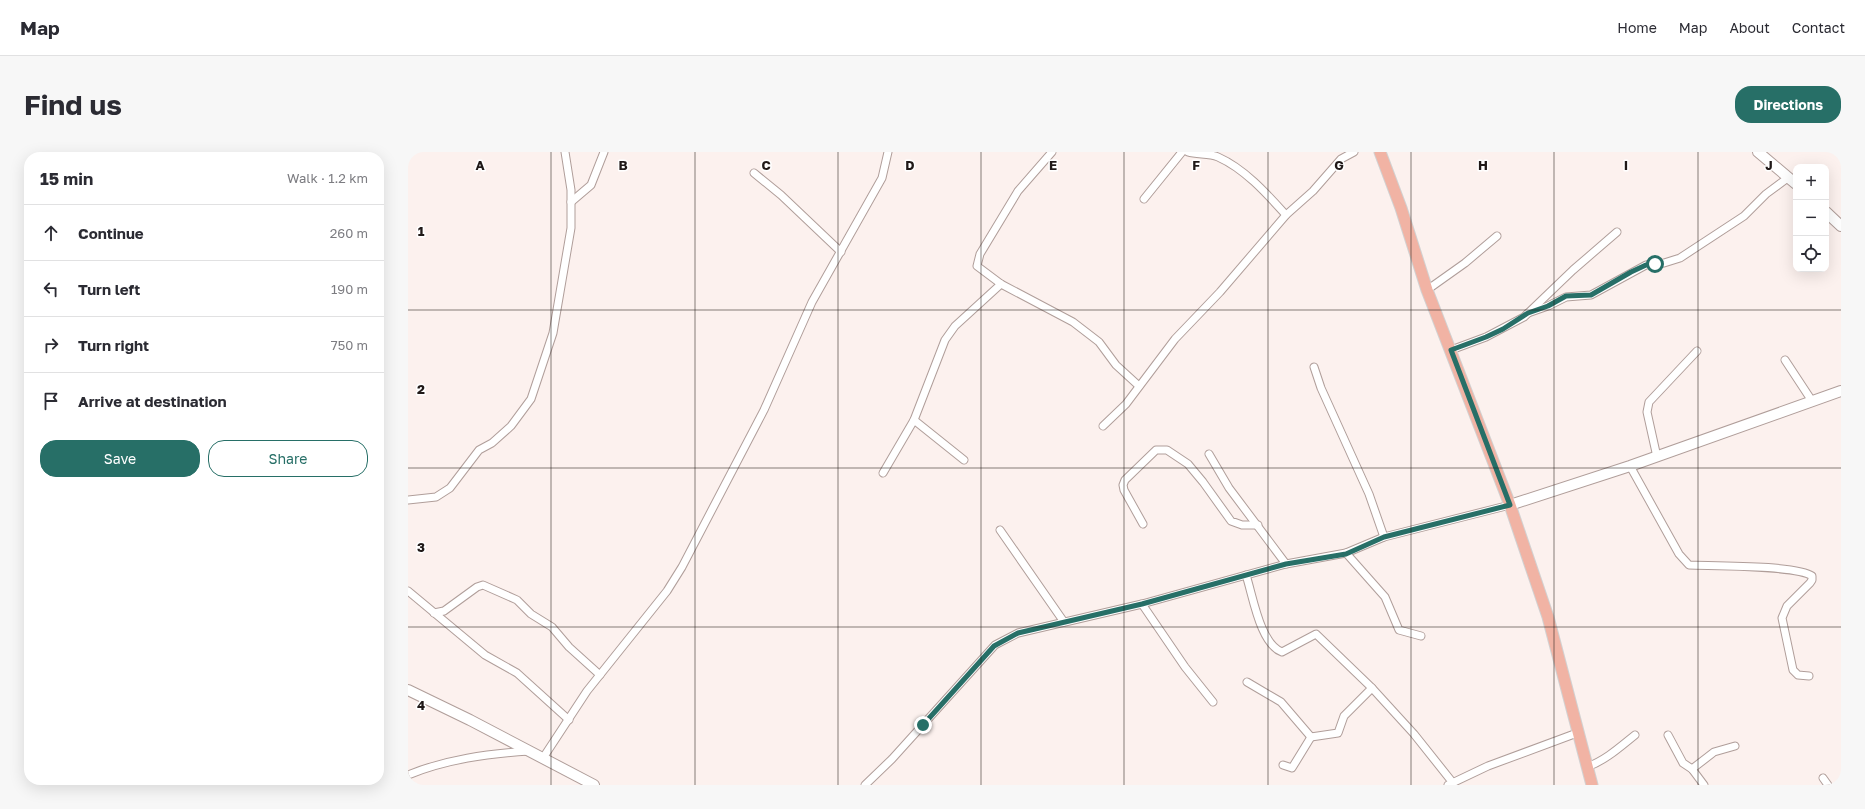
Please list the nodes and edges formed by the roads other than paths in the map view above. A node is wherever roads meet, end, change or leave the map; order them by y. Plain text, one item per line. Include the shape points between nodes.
1 (565, 152) edge
2 (604, 152) edge
3 (888, 152) edge
4 (1052, 152) edge
5 (1182, 152) edge
6 (1188, 152) edge
7 (1354, 152) edge
8 (1380, 152) edge
9 (1758, 152) edge
10 (754, 173) dead end
11 (1792, 181) edge
12 (1144, 199) dead end
13 (571, 202) junction
14 (1286, 215) junction
15 (1829, 215) edge
16 (1841, 226) edge
17 (1617, 232) dead end
18 (1497, 236) dead end
19 (841, 252) junction
20 (1001, 284) junction
21 (1427, 290) junction
22 (1528, 313) junction
23 (1451, 350) junction
24 (1697, 351) dead end
25 (1785, 360) dead end
26 (1314, 366) dead end
27 (1139, 386) junction
28 (1841, 391) edge
29 (1812, 401) junction
30 (914, 420) junction
31 (1103, 426) dead end
32 (1209, 454) dead end
33 (1657, 457) junction
34 (964, 460) dead end
35 (1630, 466) junction
36 (883, 473) dead end
37 (408, 500) edge
38 (1510, 505) junction
39 (1143, 524) dead end
40 (1258, 525) junction
41 (1000, 530) dead end
42 (1384, 537) junction
43 (1346, 554) junction
44 (1286, 564) junction
45 (1246, 575) junction
46 (408, 591) edge
47 (1142, 604) junction
48 (434, 613) junction
49 (1064, 622) junction
50 (1421, 636) dead end
51 (600, 675) junction
52 (1808, 676) dead end
53 (1247, 682) dead end
54 (1372, 688) junction
55 (408, 690) edge
56 (1213, 702) dead end
57 (569, 720) junction
58 (1577, 733) junction
59 (1635, 735) dead end
60 (1668, 735) dead end
61 (1311, 737) junction
62 (1735, 746) dead end
63 (530, 751) junction
64 (543, 758) junction
65 (1283, 765) dead end
66 (1587, 767) junction
67 (1692, 769) junction
68 (409, 774) edge
69 (1824, 778) dead end
70 (1451, 784) edge
71 (1591, 784) edge
72 (594, 785) edge
73 (865, 785) edge
74 (1704, 785) edge
75 (1828, 785) edge

1 - 13 street
2 - 13 street via 591,185
3 - 19 street via 882,178
4 - 20 street via 1018,191 980,254 977,266
5 - 12 street
6 - 14 street via 1217,156 1233,165 1263,190
7 - 14 street via 1340,159 1313,191
8 - 21 main road
9 - 11 main road
10 - 19 street
11 - 22 street via 1766,194 1744,216 1680,258 1646,265 1591,295 1566,296
13 - 37 street via 571,228 553,333 531,399 511,426 492,443 479,450 450,488 436,497
14 - 27 street via 1220,292 1175,339
15 - 16 main road
17 - 22 street
18 - 21 street
19 - 51 street via 812,302 764,410 682,567 667,591
20 - 27 street via 1073,322 1099,342 1116,365
20 - 30 street via 955,326 945,340
21 - 23 main road
22 - 23 street via 1503,329
23 - 38 main road
24 - 33 street via 1649,402 1647,412
25 - 29 street
26 - 42 street via 1321,388 1369,494
27 - 31 street via 1126,404
28 - 29 main road
29 - 33 main road
30 - 34 street
30 - 36 street
32 - 40 street via 1229,488
33 - 35 main road
35 - 38 main road
35 - 52 street via 1679,554 1689,565 1792,570 1806,572 1812,576 1810,583 1787,606 1782,618 1793,670 1798,675
38 - 42 street
38 - 58 main road via 1548,617
39 - 40 street via 1123,485 1125,480 1160,449 1167,450 1188,464 1231,521 1242,525
40 - 44 street
41 - 49 street
42 - 43 street
43 - 44 street
43 - 50 street via 1385,597 1399,630
44 - 45 street
45 - 47 street
45 - 54 street via 1264,634 1275,650 1282,652 1316,634
46 - 48 street
47 - 49 street
47 - 56 street via 1185,667
48 - 51 street via 444,611 482,585 517,600 531,614 552,627
48 - 57 street via 485,655 517,673
49 - 73 street via 1018,633 994,646 892,759
51 - 57 street
53 - 61 street via 1281,702
54 - 61 street via 1344,716 1338,733
54 - 70 street via 1414,734
55 - 63 main road
57 - 64 street
58 - 66 main road
58 - 70 street via 1488,766
59 - 66 street via 1599,762
60 - 67 street via 1683,763
61 - 65 street via 1292,768
62 - 67 street via 1714,752
63 - 64 main road
63 - 68 street via 467,757
64 - 72 main road
66 - 71 main road
67 - 74 street
69 - 75 street

